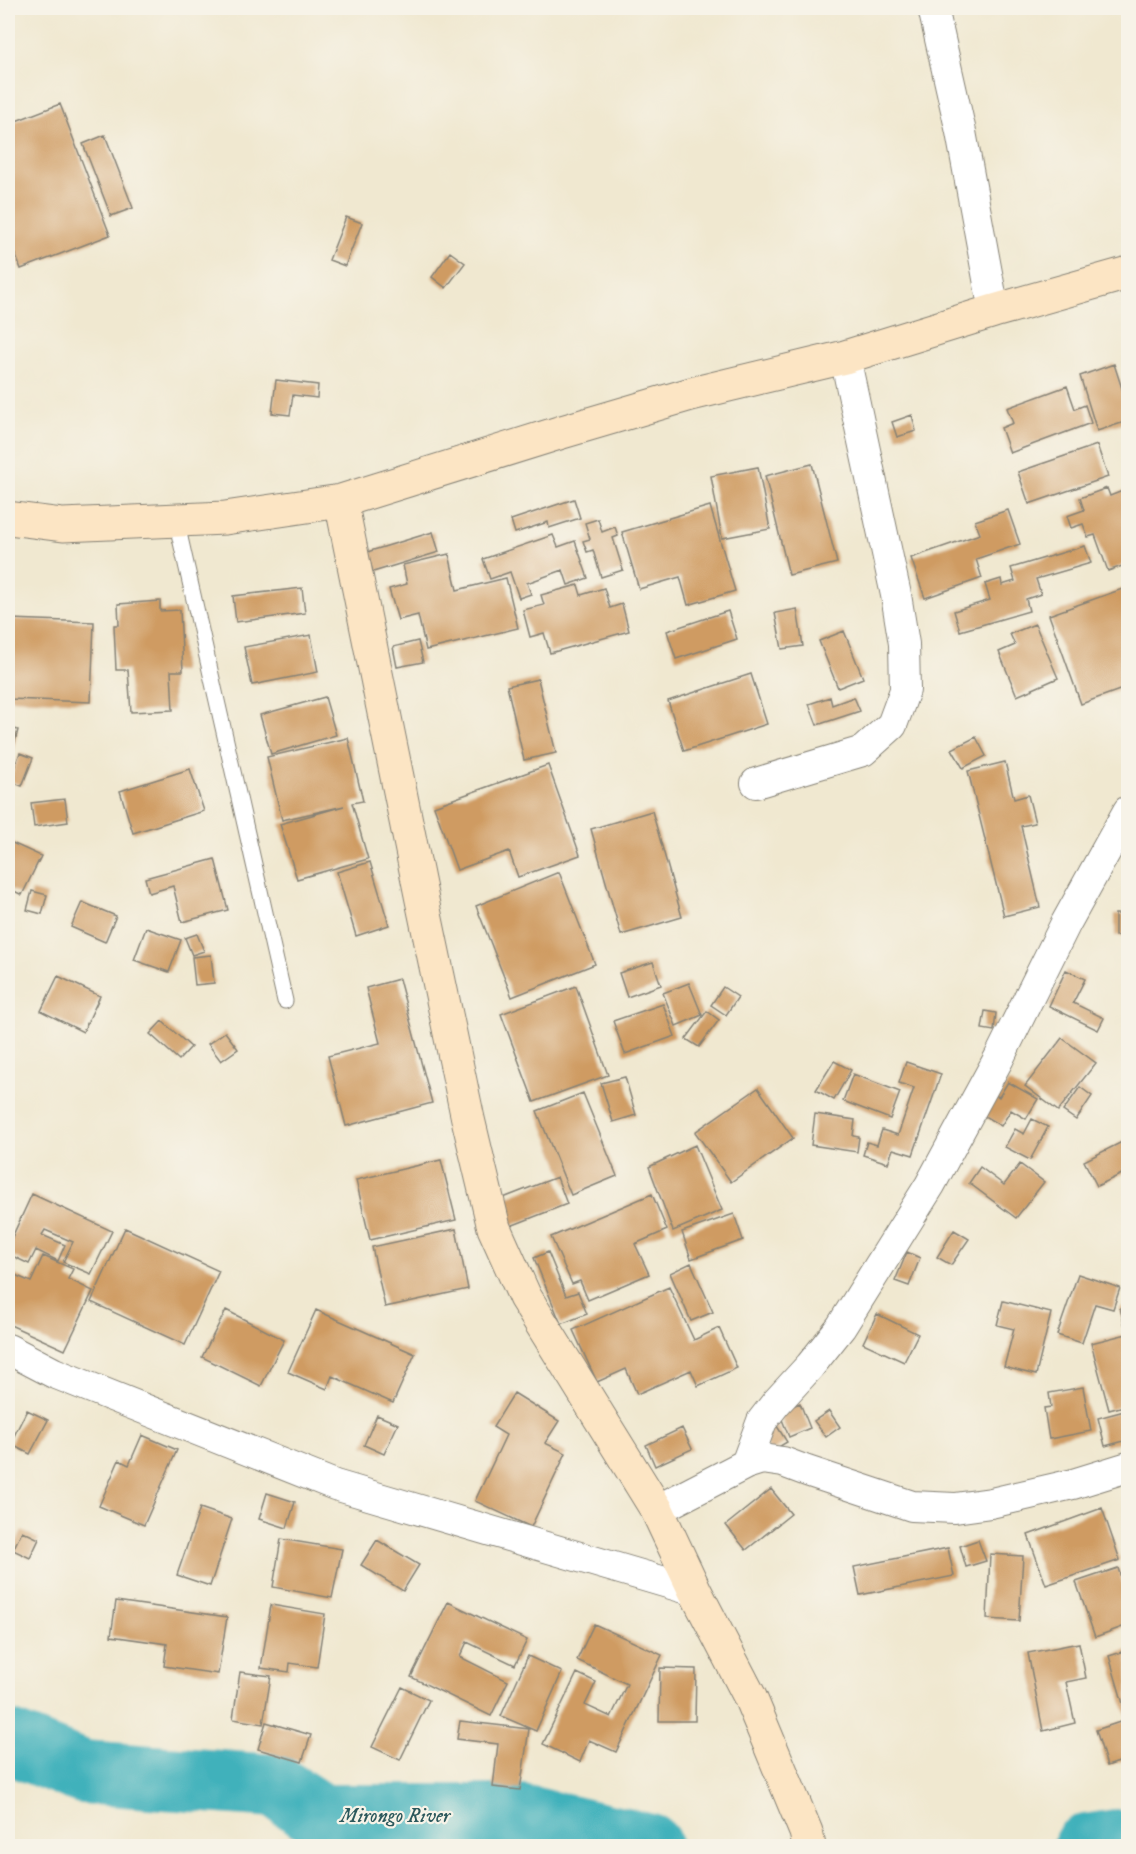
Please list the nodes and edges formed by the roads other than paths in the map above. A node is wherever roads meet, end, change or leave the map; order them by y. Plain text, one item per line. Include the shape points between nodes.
1 (933, 8) edge
2 (1128, 273) edge
3 (994, 311) junction
4 (845, 357) junction
5 (341, 501) junction
6 (8, 518) edge
7 (176, 520) junction
8 (756, 783) dead end
9 (1128, 811) edge
10 (285, 1001) dead end
11 (8, 1349) edge
12 (746, 1464) junction
13 (1128, 1467) edge
14 (657, 1510) junction
15 (695, 1591) junction
16 (808, 1839) edge

1 - 3 street
2 - 3 street
3 - 4 street
4 - 5 street via 680,398
4 - 8 street via 896,595 904,644 905,690 892,725 862,751
5 - 7 street via 225,518
5 - 14 street via 429,935 494,1227 525,1297
6 - 7 street via 63,525
7 - 10 lane
9 - 12 street via 930,1185 842,1327 762,1421
11 - 15 street via 54,1373 335,1485
12 - 13 street via 762,1459 783,1462 912,1506 955,1509 1073,1484
12 - 14 street
14 - 15 street
15 - 16 street via 750,1697

